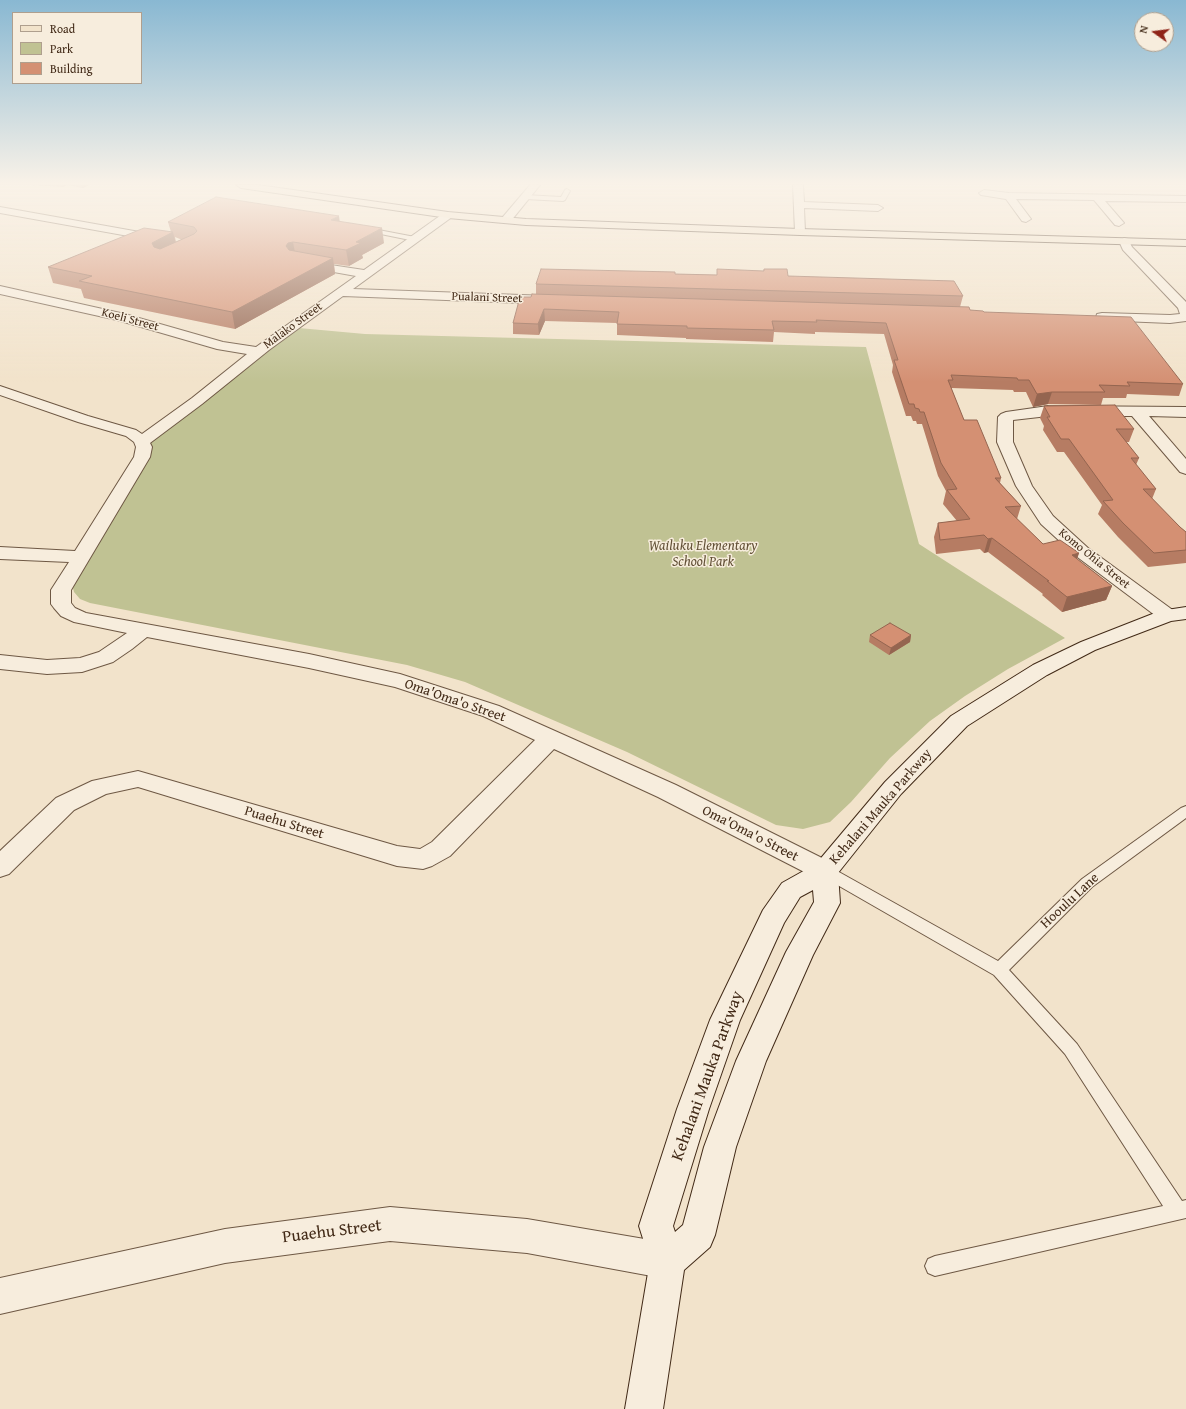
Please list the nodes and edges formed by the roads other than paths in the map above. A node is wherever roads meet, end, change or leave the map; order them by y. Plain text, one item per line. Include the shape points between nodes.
1 (399, 251) edge
2 (1131, 251) edge
3 (296, 262) edge
4 (366, 274) junction
5 (0, 290) edge
6 (341, 292) junction
7 (564, 301) edge
8 (1186, 316) edge
9 (1091, 317) edge
10 (260, 351) junction
11 (0, 390) edge
12 (1137, 412) junction
13 (1186, 412) edge
14 (142, 441) junction
15 (1186, 469) edge
16 (0, 553) edge
17 (81, 557) junction
18 (1186, 599) edge
19 (1176, 614) edge
20 (144, 629) junction
21 (0, 662) edge
22 (550, 739) junction
23 (1186, 811) edge
24 (0, 867) edge
25 (825, 871) junction
26 (999, 970) junction
27 (1182, 1210) edge
28 (668, 1260) junction
29 (936, 1266) dead end
30 (0, 1296) edge
31 (644, 1409) edge

1 - 4 street, Malako Street
2 - 8 street via 1184,307
3 - 4 street
4 - 6 street, Malako Street
5 - 10 street, Koeli Street via 120,317 222,346
6 - 7 street, Pualani Street
6 - 10 street, Malako Street
8 - 9 street via 1168,319
10 - 14 street, Malako Street
11 - 14 street via 127,431
12 - 13 street, Komo Ohia Street
12 - 15 street
12 - 19 street, Komo Ohia Street via 1048,411 1006,417 1005,442 1024,486 1047,520 1082,552
14 - 17 street via 144,453
16 - 17 street
17 - 20 street, Oma'Oma'o Street via 62,590 60,601 65,610 81,618
18 - 19 street, Kehalani Mauka Parkway
19 - 25 street, Kehalani Mauka Parkway via 1088,646 1047,667 959,721 893,788
20 - 21 street via 106,657 82,665 47,667
20 - 22 street, Oma'Oma'o Street via 400,681 490,711
22 - 24 street, Puaehu Street via 441,849 423,859 397,856 138,779 100,787 65,804
22 - 25 street, Oma'Oma'o Street via 667,791
23 - 26 lane, Hooulu Lane via 1086,883
25 - 26 lane
25 - 28 street, Kehalani Mauka Parkway via 826,903 800,952 751,1061 720,1147 698,1235
25 - 28 street, Kehalani Mauka Parkway via 791,890 773,918 725,1020 693,1109 656,1226
26 - 27 lane via 1071,1049
27 - 29 lane
28 - 30 street, Puaehu Street via 527,1236 390,1224 225,1246
28 - 31 street, Kehalani Mauka Parkway

